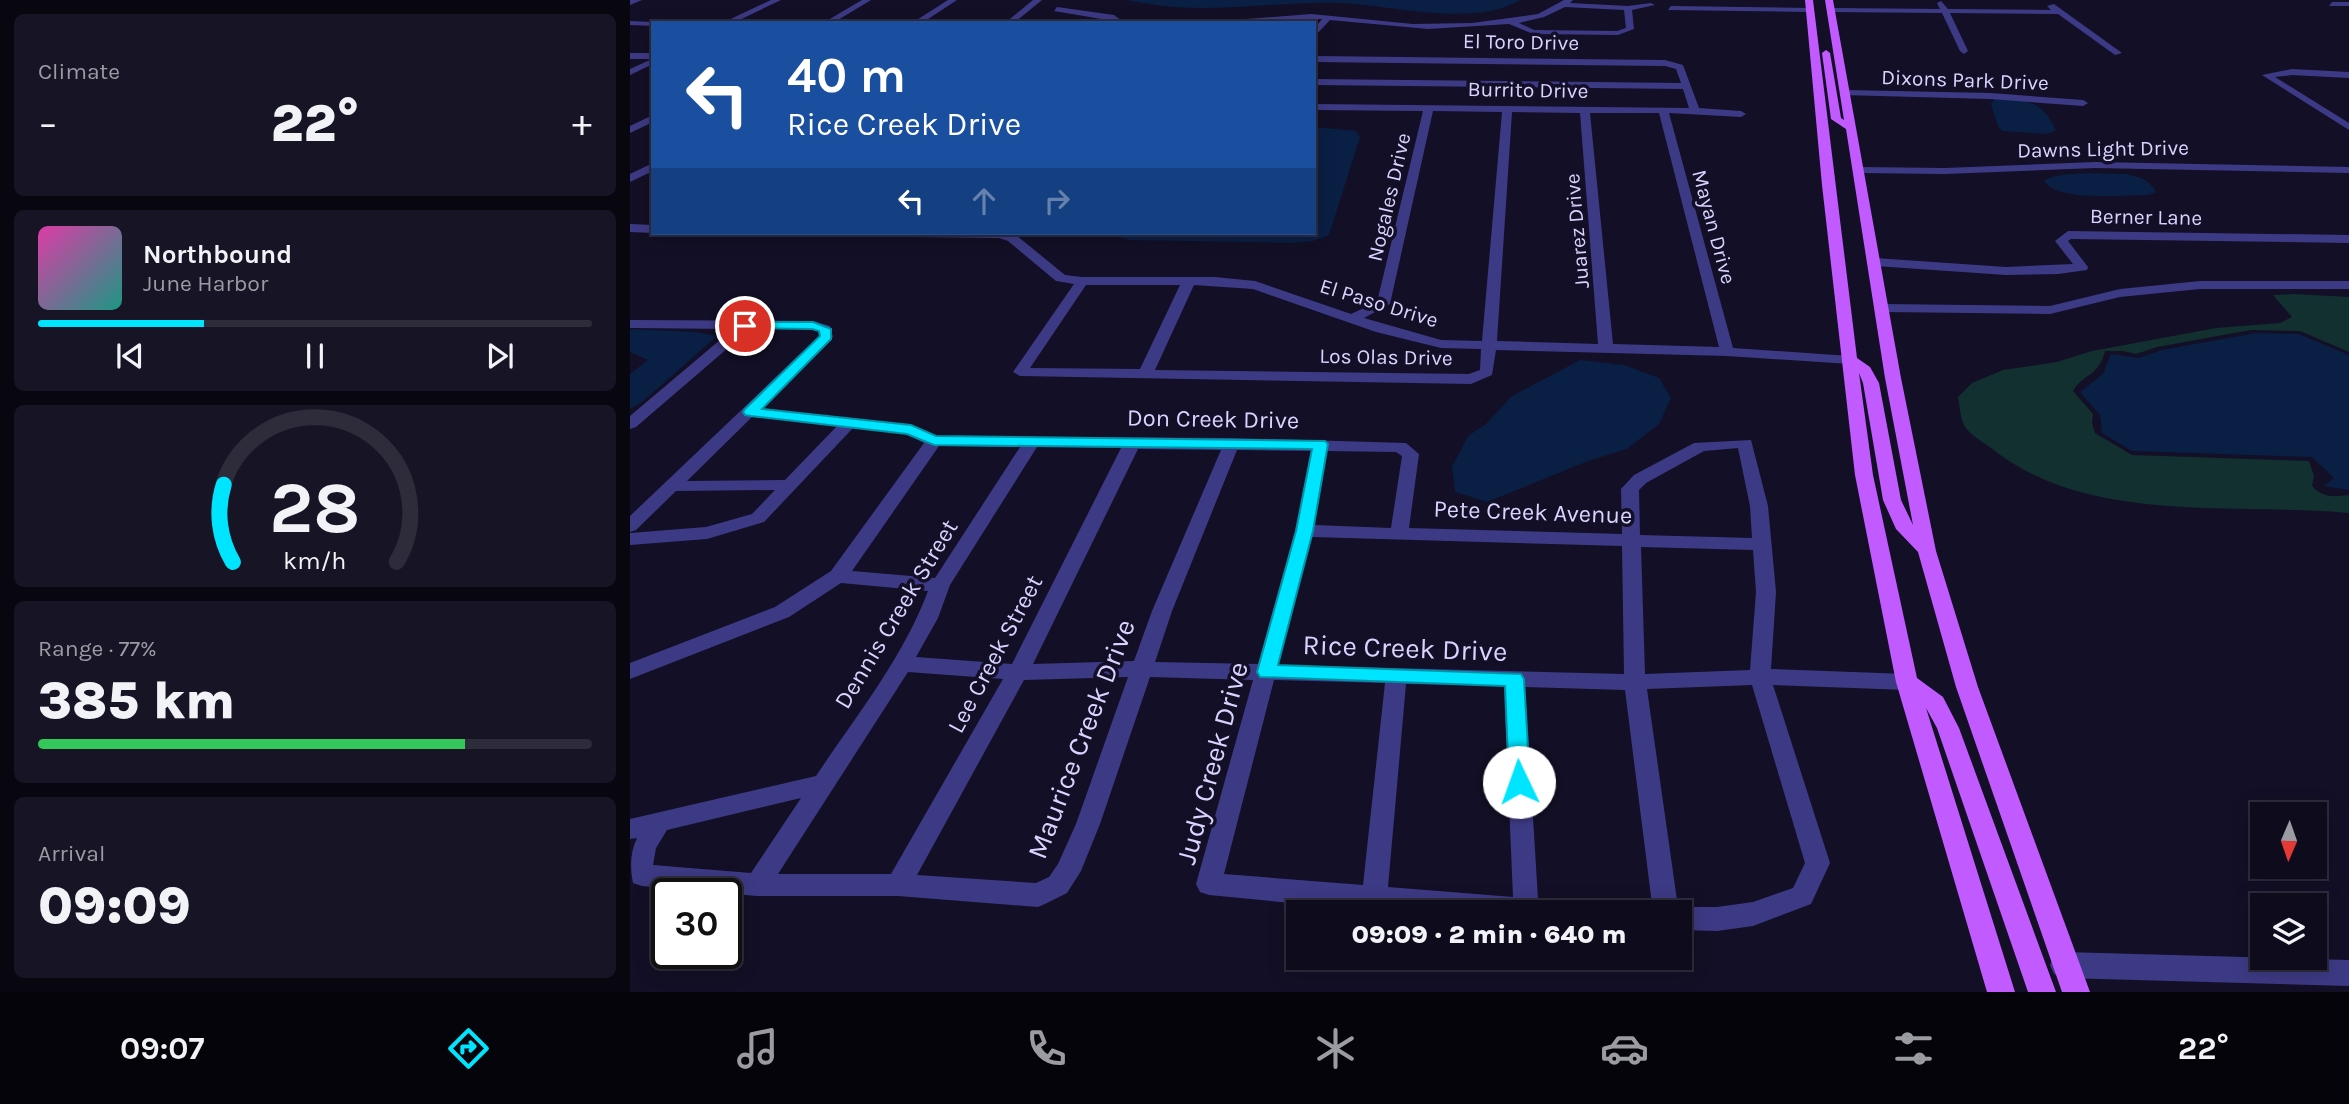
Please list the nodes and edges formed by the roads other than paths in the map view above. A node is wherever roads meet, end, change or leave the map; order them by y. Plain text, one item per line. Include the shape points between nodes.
1 (638, 0) edge
2 (777, 0) edge
3 (867, 0) edge
4 (953, 0) edge
5 (1038, 0) edge
6 (1940, 0) edge
7 (2042, 0) edge
8 (630, 3) edge
9 (1567, 3) edge
10 (1812, 3) edge
11 (1829, 3) edge
12 (2332, 4) dead end
13 (2349, 4) edge
14 (1651, 5) dead end
15 (1628, 8) junction
16 (1671, 8) dead end
17 (1057, 9) dead end
18 (1945, 11) junction
19 (2058, 12) junction
20 (1328, 17) junction
21 (730, 21) edge
22 (830, 21) edge
23 (919, 21) edge
24 (1012, 21) edge
25 (1119, 21) edge
26 (1230, 21) edge
27 (1511, 22) junction
28 (630, 23) edge
29 (651, 23) edge
30 (1415, 26) junction
31 (1316, 32) edge
32 (1837, 39) junction
33 (1422, 40) dead end
34 (1814, 46) junction
35 (1964, 51) dead end
36 (2118, 53) dead end
37 (630, 56) edge
38 (651, 56) edge
39 (1316, 59) edge
40 (651, 62) edge
41 (630, 72) edge
42 (2349, 75) edge
43 (1316, 82) edge
44 (1688, 86) junction
45 (1846, 93) junction
46 (2083, 103) dead end
47 (1316, 107) edge
48 (1429, 108) junction
49 (1507, 109) junction
50 (2319, 109) junction
51 (2339, 109) dead end
52 (1585, 110) junction
53 (1663, 111) junction
54 (1695, 111) junction
55 (1741, 114) dead end
56 (651, 119) edge
57 (2349, 127) edge
58 (1850, 128) junction
59 (630, 130) edge
60 (651, 167) edge
61 (1858, 170) junction
62 (2349, 170) edge
63 (630, 179) edge
64 (651, 227) edge
65 (630, 228) edge
66 (1003, 235) edge
67 (2349, 239) edge
68 (1875, 262) junction
69 (1082, 281) junction
70 (1188, 283) junction
71 (2349, 285) edge
72 (1883, 308) junction
73 (1354, 318) junction
74 (630, 324) edge
75 (745, 326) junction
76 (1489, 345) junction
77 (1606, 348) junction
78 (1727, 352) junction
79 (1850, 360) junction
80 (1145, 374) junction
81 (751, 412) junction
82 (630, 424) edge
83 (848, 424) junction
84 (934, 440) junction
85 (1034, 440) junction
86 (1132, 443) junction
87 (1232, 443) junction
88 (1320, 444) junction
89 (791, 485) junction
90 (672, 486) junction
91 (630, 526) edge
92 (1304, 531) junction
93 (1399, 532) junction
94 (630, 539) edge
95 (1633, 539) junction
96 (1760, 544) junction
97 (1927, 551) junction
98 (838, 576) junction
99 (940, 585) junction
100 (902, 664) junction
101 (1140, 669) junction
102 (630, 671) edge
103 (1267, 672) junction
104 (1018, 673) junction
105 (1396, 677) junction
106 (1760, 677) junction
107 (1514, 679) junction
108 (1636, 682) junction
109 (1907, 682) junction
110 (821, 784) junction
111 (660, 821) junction
112 (630, 829) edge
113 (757, 885) junction
114 (898, 885) junction
115 (1374, 899) junction
116 (1387, 900) edge
117 (1525, 900) edge
118 (1664, 900) edge
119 (1692, 918) edge
120 (2064, 965) junction
121 (2349, 973) edge
122 (2001, 992) edge
123 (2042, 992) edge
124 (2076, 992) edge

1 - 8 street
2 - 21 street
3 - 22 street
4 - 23 street
5 - 24 street
6 - 18 street
7 - 19 street
9 - 15 street
9 - 27 street via 1541,16
10 - 16 street
10 - 32 main road via 1820,3 1826,36
10 - 34 main road
11 - 18 street
11 - 32 main road
12 - 13 street
14 - 15 street
15 - 27 street via 1630,29 1618,33 1533,32
17 - 25 street
18 - 19 street
18 - 35 street
19 - 36 street
20 - 26 street
20 - 30 street
20 - 31 street
27 - 30 street
28 - 29 street
30 - 33 street
32 - 45 main road
34 - 58 main road via 1826,53 1836,119
34 - 79 main road
37 - 38 street
39 - 44 street, El Toro Drive via 1665,63 1680,67
40 - 41 street
42 - 50 street via 2266,75
43 - 44 street
44 - 54 street, El Toro Drive
45 - 46 street, Dixons Park Drive
45 - 58 main road
47 - 48 street, Burrito Drive
48 - 49 street, Burrito Drive
48 - 73 street, Nogales Drive via 1383,304
49 - 52 street, Burrito Drive
49 - 76 street, Los Olas Drive
50 - 51 street
50 - 57 street
52 - 53 street, Burrito Drive
52 - 77 street, Juarez Drive
53 - 54 street, Burrito Drive
53 - 78 street, Mayan Drive
54 - 55 street, Burrito Drive
56 - 59 street
58 - 61 main road
60 - 63 street
61 - 62 street, Dawns Light Drive via 2095,165
61 - 68 main road
64 - 65 street
66 - 69 street, El Paso Drive via 1061,278
67 - 68 street, Berner Lane via 2068,235 2061,241 2082,267 1973,268
68 - 72 main road
69 - 70 street, El Paso Drive
69 - 80 street via 1020,372
70 - 73 street, El Paso Drive via 1255,285
70 - 80 street
71 - 72 street via 2200,285 2120,293 2050,310
72 - 97 main road
73 - 76 street, El Paso Drive via 1381,330 1441,344
74 - 75 street
75 - 81 street via 813,326 825,329 826,337
75 - 82 street
76 - 77 street, El Paso Drive
76 - 80 street, Los Olas Drive via 1487,372 1471,379
77 - 78 street, El Paso Drive
78 - 79 street, El Paso Drive
79 - 97 main road via 1864,370 1871,383 1887,476 1902,526
79 - 109 main road via 1864,475
81 - 83 street, Don Creek Drive
81 - 90 street
83 - 84 street, Don Creek Drive via 911,430
83 - 89 street
84 - 85 street, Don Creek Drive
84 - 98 street
85 - 86 street, Don Creek Drive
85 - 99 street, Dennis Creek Street
86 - 87 street, Don Creek Drive
86 - 104 street, Lee Creek Street
87 - 88 street, Don Creek Drive
87 - 101 street, Maurice Creek Drive
88 - 92 street, Judy Creek Drive
88 - 93 street, Don Creek Drive via 1400,447 1411,454
89 - 90 street
89 - 94 street via 758,518 738,525 707,533
90 - 91 street
92 - 93 street, Pete Creek Avenue
92 - 103 street, Judy Creek Drive
93 - 95 street, Pete Creek Avenue
95 - 96 street, Pete Creek Avenue
95 - 96 street via 1630,489 1640,479 1700,446 1745,443 1759,506
95 - 108 street
96 - 106 street via 1766,592
97 - 120 main road via 1967,687
98 - 99 street
98 - 102 street via 782,612
99 - 100 street, Dennis Creek Street
100 - 104 street, Rice Creek Drive
100 - 110 street, Dennis Creek Street
101 - 103 street, Rice Creek Drive
101 - 104 street, Rice Creek Drive
101 - 114 street, Maurice Creek Drive via 1088,824 1069,872 1058,885 1038,895
103 - 105 street, Rice Creek Drive
103 - 115 street, Judy Creek Drive via 1209,884
104 - 114 street, Lee Creek Street
105 - 107 street, Rice Creek Drive
105 - 115 street
106 - 108 street, Rice Creek Drive
106 - 109 street, Rice Creek Drive
106 - 119 street via 1818,863 1802,897 1753,914
107 - 108 street, Rice Creek Drive
107 - 117 street
108 - 118 street
109 - 122 main road
109 - 123 main road via 1935,703 1948,728
110 - 111 street
110 - 113 street, Dennis Creek Street
111 - 112 street
111 - 113 street, Maurice Creek Drive via 643,849 642,875
113 - 114 street, Maurice Creek Drive
115 - 116 street, Judy Creek Drive
120 - 121 street
120 - 124 main road

